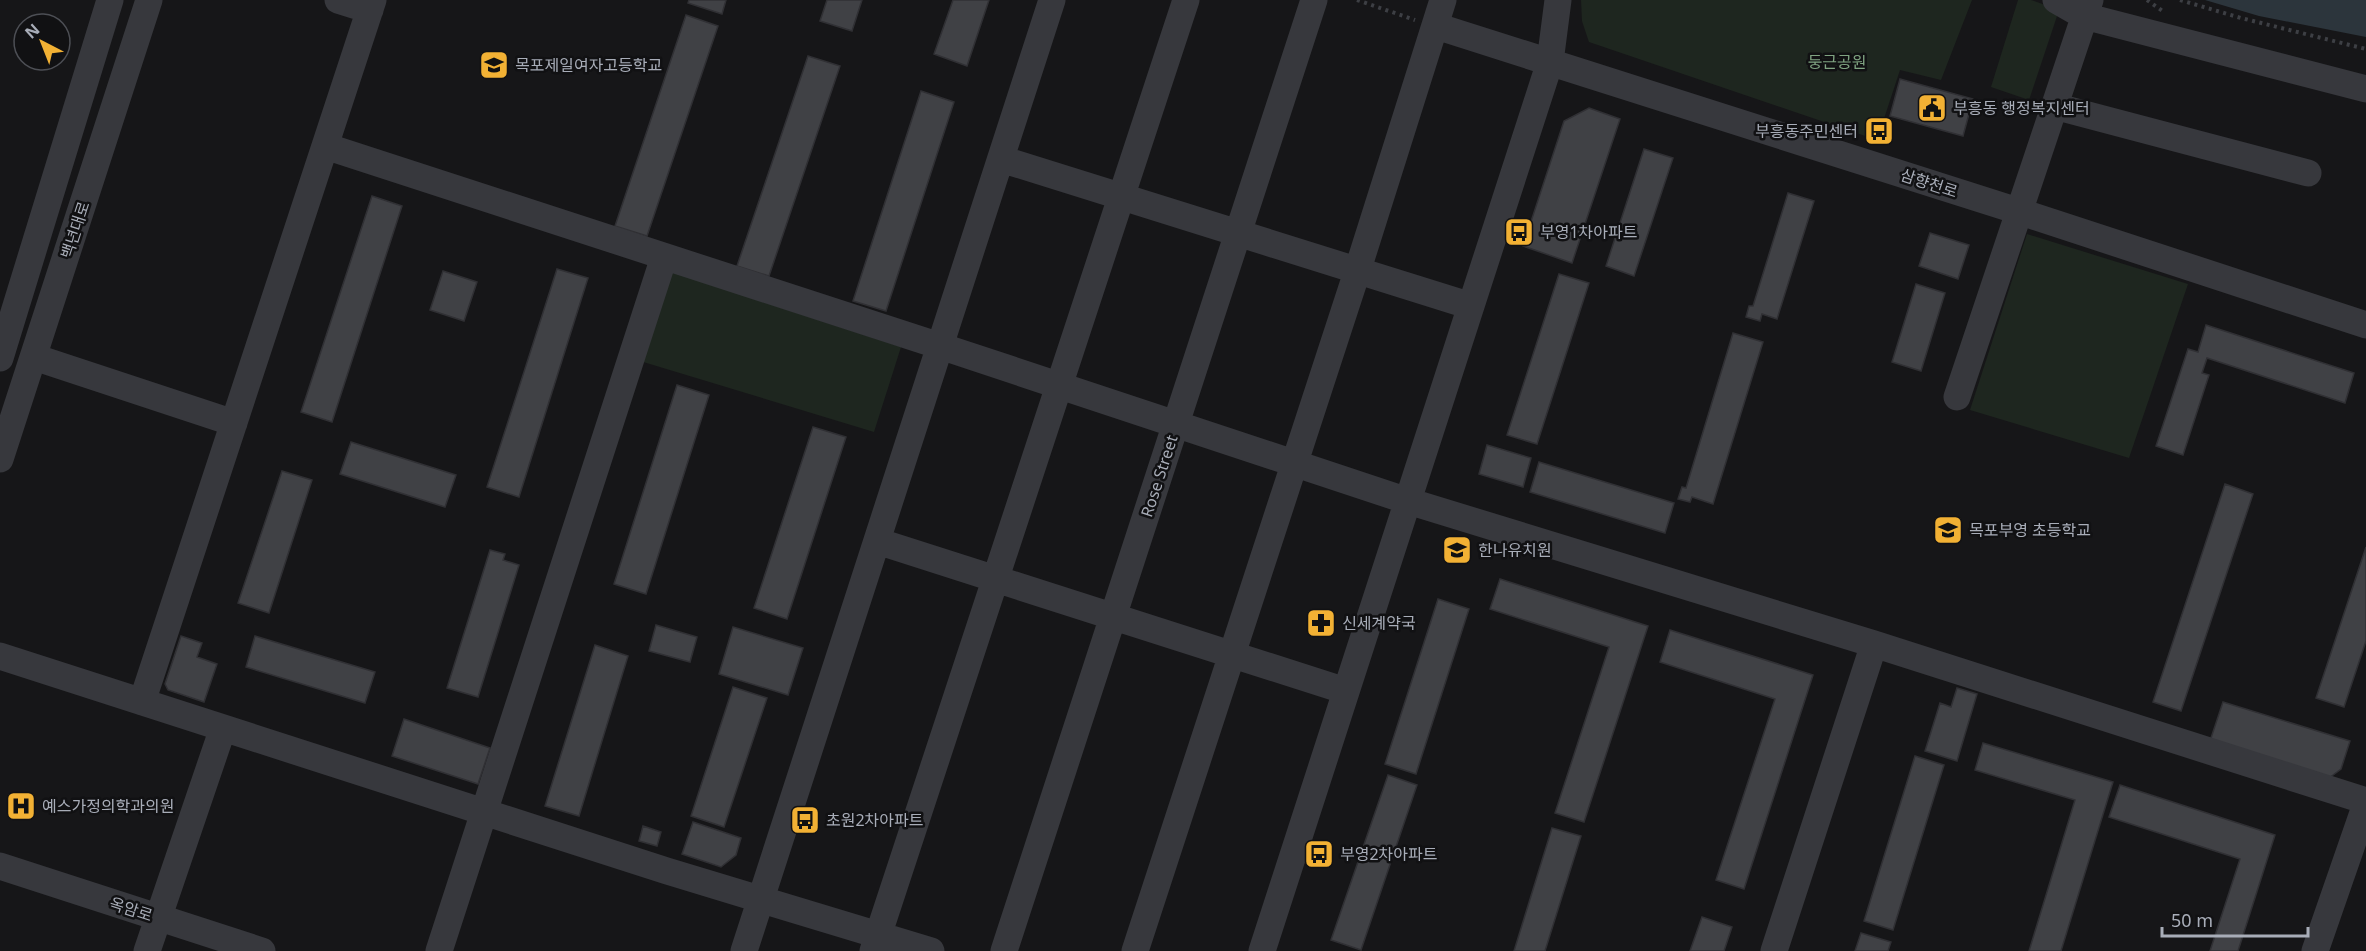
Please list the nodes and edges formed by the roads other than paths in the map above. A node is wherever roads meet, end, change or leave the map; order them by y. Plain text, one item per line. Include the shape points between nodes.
1 (110, 0) edge
2 (149, 0) edge
3 (338, 0) edge
4 (1052, 0) edge
5 (1186, 0) edge
6 (1314, 0) edge
7 (1443, 0) edge
8 (1558, 0) edge
9 (2056, 0) edge
10 (371, 5) edge
11 (2087, 7) edge
12 (1436, 26) junction
13 (1550, 62) junction
14 (2366, 89) edge
15 (2054, 106) junction
16 (325, 146) junction
17 (1001, 159) junction
18 (2308, 173) dead end
19 (1122, 197) junction
20 (2018, 211) junction
21 (1238, 234) junction
22 (664, 256) junction
23 (1357, 272) junction
24 (1471, 306) junction
25 (2366, 325) edge
26 (940, 346) junction
27 (1, 353) edge
28 (34, 357) junction
29 (1060, 385) junction
30 (1957, 397) dead end
31 (234, 423) junction
32 (1176, 424) junction
33 (0, 459) edge
34 (1294, 464) junction
35 (1408, 501) junction
36 (877, 541) junction
37 (997, 579) junction
38 (1113, 617) junction
39 (1874, 644) junction
40 (1232, 655) junction
41 (0, 656) edge
42 (1346, 691) junction
43 (142, 702) junction
44 (224, 728) junction
45 (2366, 803) edge
46 (484, 812) junction
47 (0, 853) edge
48 (0, 866) edge
49 (0, 879) edge
50 (41, 880) junction
51 (761, 899) junction
52 (158, 917) junction
53 (876, 942) edge
54 (147, 951) edge
55 (262, 951) edge
56 (439, 951) edge
57 (744, 951) edge
58 (931, 951) edge
59 (1004, 951) edge
60 (1135, 951) edge
61 (1262, 951) edge
62 (1774, 951) edge
63 (2315, 951) edge

1 - 27 street, 백년대로
2 - 28 street, 백년대로
3 - 10 street
4 - 17 street
5 - 19 street
6 - 21 street, Rose Street
7 - 12 street
8 - 13 street
9 - 11 street
10 - 16 street
11 - 14 street
11 - 15 street
12 - 13 street, 삼향천로
12 - 23 street
13 - 20 street, 삼향천로
13 - 24 street
15 - 18 street
15 - 20 street
16 - 22 street
16 - 31 street
17 - 19 street
17 - 26 street
19 - 21 street
19 - 29 street
20 - 25 street, 삼향천로
20 - 30 street
21 - 23 street
21 - 32 street, Rose Street
22 - 26 street
22 - 46 street
23 - 24 street
23 - 34 street
24 - 35 street
26 - 29 street
26 - 36 street
28 - 31 street
28 - 33 street, 백년대로
29 - 32 street
29 - 37 street
31 - 43 street
32 - 34 street
32 - 38 street, Rose Street
34 - 35 street
34 - 40 street
35 - 39 street
35 - 42 street
36 - 37 street
36 - 51 street
37 - 38 street
37 - 53 street
38 - 40 street
38 - 59 street, Rose Street
39 - 45 street
39 - 62 street
40 - 42 street
40 - 60 street
41 - 43 street
42 - 61 street
43 - 44 street
44 - 46 street
44 - 52 street
45 - 63 street
46 - 51 street
46 - 56 street
47 - 50 street
48 - 50 street, 옥암로
49 - 50 street
50 - 52 street, 옥암로
51 - 53 street
51 - 57 street
52 - 54 street
52 - 55 street, 옥암로
53 - 58 street

